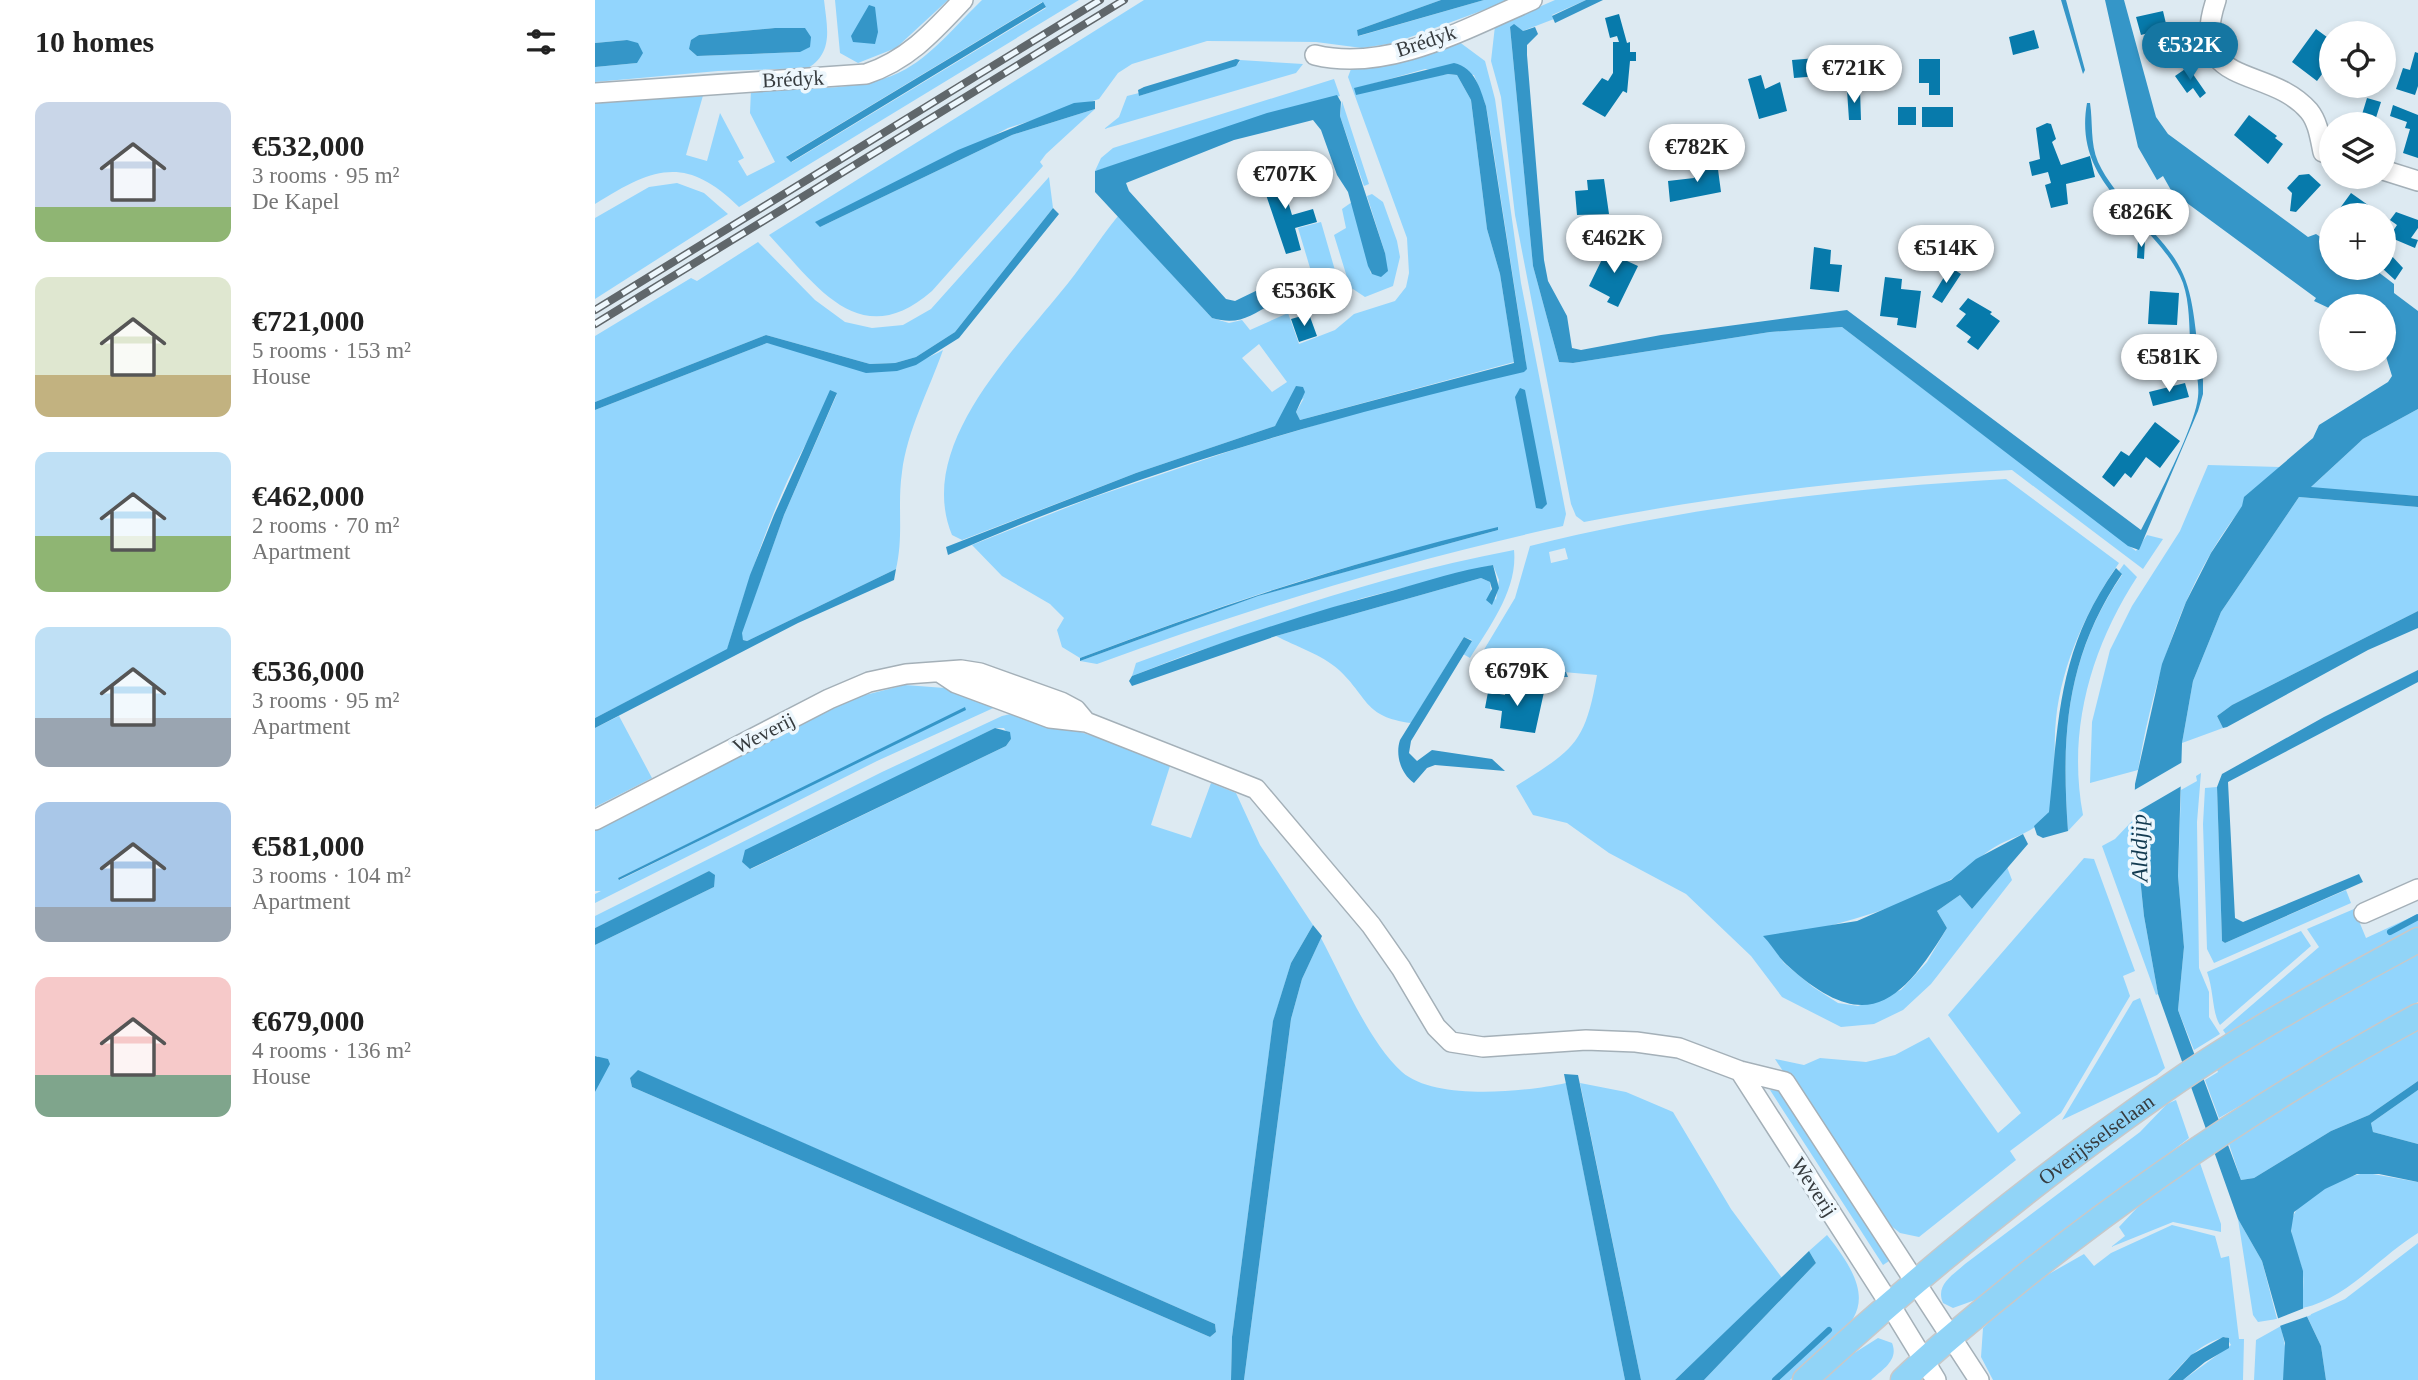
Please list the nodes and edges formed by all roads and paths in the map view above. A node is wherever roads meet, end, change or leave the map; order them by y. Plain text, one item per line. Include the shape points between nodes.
1 (963, 0) edge
2 (1532, 0) edge
3 (2216, 0) edge
4 (1315, 55) dead end
5 (595, 93) edge
6 (2319, 135) edge
7 (2396, 174) edge
8 (2418, 181) edge
9 (595, 820) edge
10 (2418, 889) edge
11 (2364, 913) dead end
12 (2418, 940) edge
13 (2418, 1016) edge
14 (1740, 1072) junction
15 (1916, 1280) junction
16 (1889, 1303) junction
17 (1951, 1336) junction
18 (1929, 1371) edge
19 (1805, 1380) edge
20 (1903, 1380) edge
21 (1979, 1380) edge

1 - 5 street, Brédyk via 911,53 866,74
2 - 4 street, Brédyk via 1428,44 1397,52 1339,59
3 - 6 street via 2209,38 2219,63 2292,97 2309,112
7 - 8 street
9 - 14 street, Weverij via 869,682 906,674 980,673 1061,702 1086,722 1256,789 1371,925 1436,1027 1451,1042 1483,1047 1586,1040 1636,1042 1679,1048
10 - 11 street
12 - 15 main road, Overijsselselaan via 2163,1091
13 - 17 main road via 2340,1058 2187,1156 2079,1233
14 - 15 street, Weverij via 1785,1082
14 - 16 street, Weverij
15 - 16 main road, Overijsselselaan
15 - 17 street, Weverij
16 - 18 street, Weverij
16 - 19 main road, Overijsselselaan
17 - 18 main road
17 - 21 street, Weverij
18 - 20 main road

